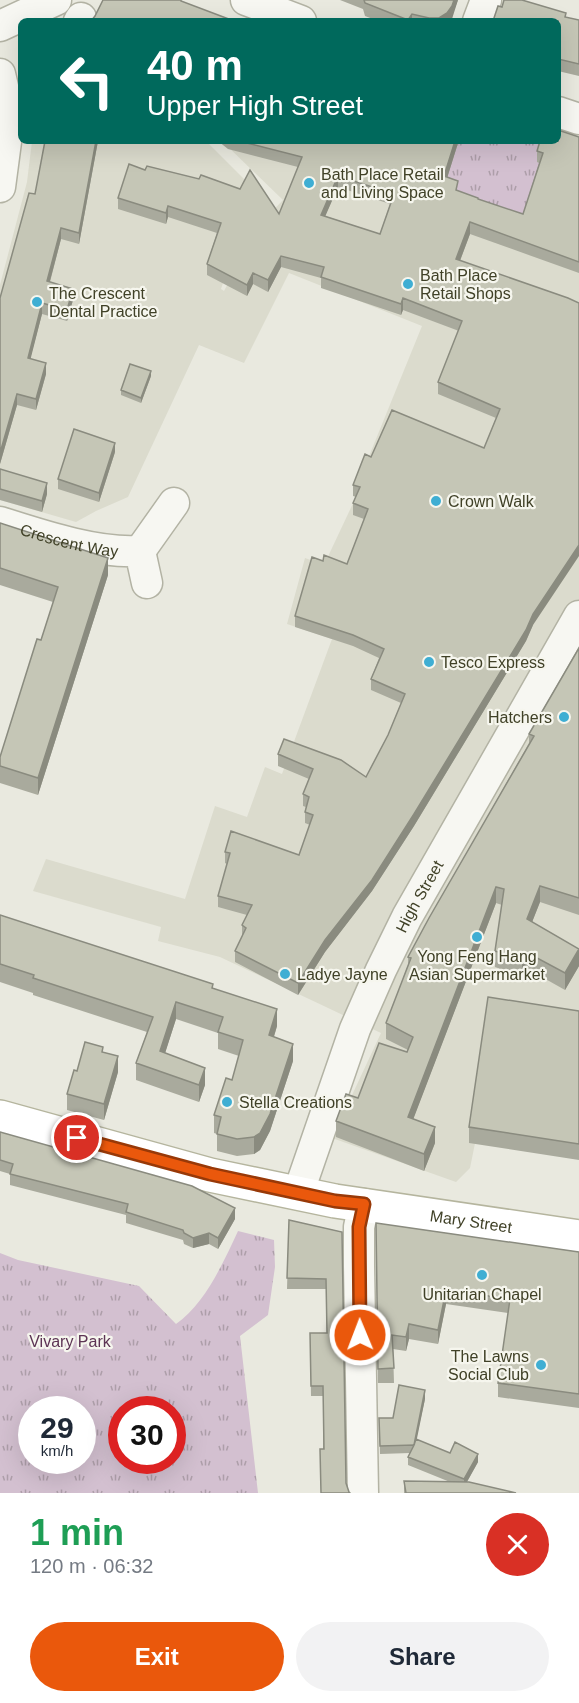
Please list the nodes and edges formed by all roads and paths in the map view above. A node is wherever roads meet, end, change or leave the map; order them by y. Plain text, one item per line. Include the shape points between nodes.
1 (56, 0) edge
2 (246, 0) edge
3 (486, 0) edge
4 (293, 18) edge
5 (479, 18) edge
6 (0, 26) edge
7 (8, 83) edge
8 (561, 113) edge
9 (579, 118) edge
10 (0, 187) edge
11 (174, 503) dead end
12 (0, 522) edge
13 (140, 551) junction
14 (147, 583) dead end
15 (579, 616) edge
16 (0, 1117) edge
17 (298, 1194) junction
18 (364, 1204) junction
19 (579, 1237) edge
20 (363, 1493) edge

1 - 6 street
2 - 4 street
3 - 5 street
7 - 10 street via 9,129
8 - 9 street
11 - 13 street, Crescent Way
12 - 13 street, Crescent Way via 100,549
13 - 14 street, Crescent Way
15 - 17 street, High Street via 391,949 355,1029
16 - 17 main road, Mary Street
17 - 18 main road, Mary Street
18 - 19 main road, Mary Street
18 - 20 street via 358,1266

